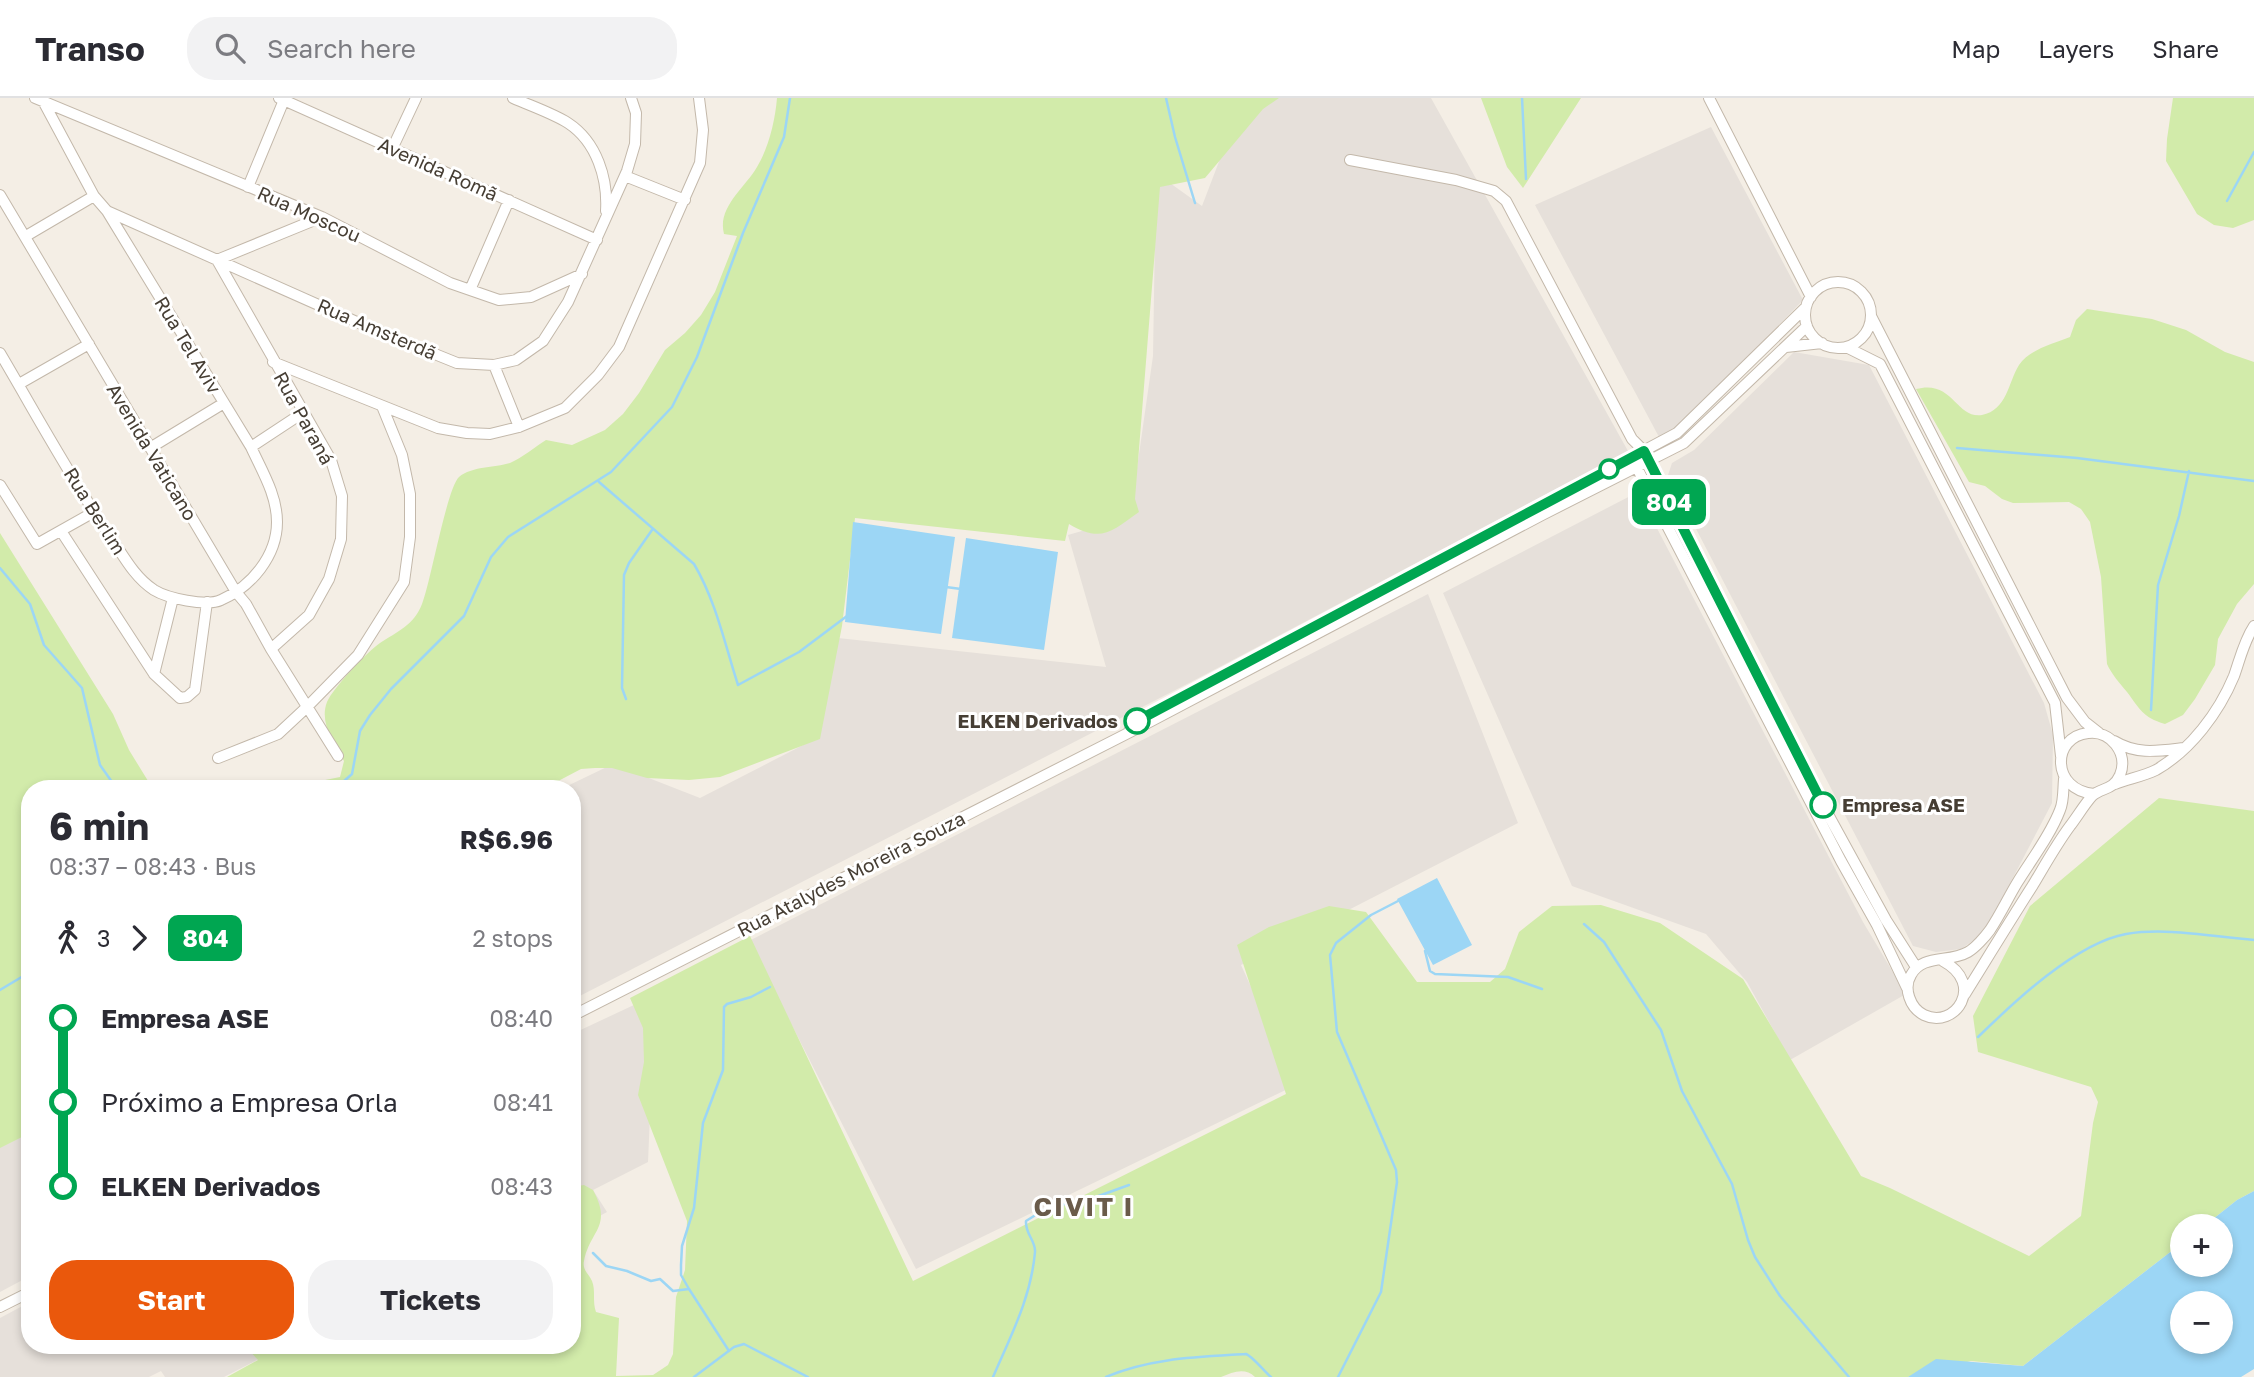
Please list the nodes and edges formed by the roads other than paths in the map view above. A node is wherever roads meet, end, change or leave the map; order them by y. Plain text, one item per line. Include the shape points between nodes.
1 (416, 98) edge
2 (513, 98) edge
3 (631, 98) edge
4 (699, 98) edge
5 (1709, 98) edge
6 (281, 99) edge
7 (39, 100) edge
8 (392, 149) junction
9 (1350, 160) dead end
10 (625, 176) junction
11 (248, 187) junction
12 (0, 195) edge
13 (94, 196) junction
14 (509, 200) junction
15 (685, 200) junction
16 (107, 211) junction
17 (322, 217) junction
18 (606, 217) junction
19 (26, 236) junction
20 (597, 240) junction
21 (217, 260) junction
22 (582, 274) junction
23 (470, 290) junction
24 (1811, 297) junction
25 (1806, 307) junction
26 (1871, 316) junction
27 (1807, 326) junction
28 (1822, 343) junction
29 (89, 344) junction
30 (1785, 347) junction
31 (1846, 347) junction
32 (0, 353) edge
33 (273, 362) junction
34 (494, 365) junction
35 (19, 384) junction
36 (224, 403) junction
37 (382, 406) junction
38 (304, 412) junction
39 (519, 427) junction
40 (1632, 439) junction
41 (251, 447) junction
42 (150, 448) junction
43 (1644, 451) junction
44 (1632, 457) junction
45 (1649, 462) junction
46 (1636, 468) junction
47 (0, 485) edge
48 (94, 512) junction
49 (61, 531) junction
50 (236, 592) junction
51 (173, 598) junction
52 (208, 602) junction
53 (2254, 626) edge
54 (271, 649) junction
55 (1744, 661) junction
56 (154, 674) junction
57 (307, 707) junction
58 (1129, 732) junction
59 (2099, 733) junction
60 (2110, 738) junction
61 (2185, 748) junction
62 (338, 756) dead end
63 (2061, 756) junction
64 (218, 758) dead end
65 (2064, 779) junction
66 (2115, 784) junction
67 (2094, 794) junction
68 (1944, 961) junction
69 (1916, 967) junction
70 (1907, 988) junction
71 (1965, 993) junction
72 (581, 1011) edge
73 (21, 1296) edge
74 (0, 1307) edge

1 - 8 street
2 - 18 street via 570,124 592,148 606,187
3 - 10 street, Rua Amsterdã via 636,113 635,144
4 - 15 street via 703,130 700,163
5 - 24 street
6 - 8 street, Avenida Romã
6 - 11 street
7 - 11 street, Rua Moscou
7 - 13 street, Rua Tel Aviv
8 - 14 street, Avenida Romã
9 - 40 street via 1456,180 1494,191 1506,201
10 - 15 street
10 - 18 street, Rua Amsterdã
11 - 17 street, Rua Moscou
12 - 19 street, Avenida Vaticano
13 - 16 street, Rua Tel Aviv
13 - 19 street
14 - 20 street, Avenida Romã
14 - 23 street
15 - 39 street via 619,347 565,408
16 - 21 street, Rua Amsterdã
16 - 36 street, Rua Tel Aviv
17 - 21 street
17 - 23 street, Rua Moscou
18 - 20 street, Rua Amsterdã
19 - 29 street, Avenida Vaticano
20 - 22 street, Rua Amsterdã
21 - 33 street, Rua Paraná
21 - 34 street, Rua Amsterdã via 457,363
22 - 23 street, Rua Moscou via 531,297 499,300
22 - 34 street, Rua Amsterdã via 543,341 516,360
24 - 25 street
24 - 26 street via 1827,284 1854,286 1869,303
25 - 27 street
25 - 43 street, Rua Atalydes Moreira Souza via 1677,433
26 - 31 street via 1863,337
26 - 59 street via 2067,698
27 - 28 street
27 - 30 street, Rua Atalydes Moreira Souza
28 - 30 street
28 - 31 street
29 - 35 street
29 - 42 street, Avenida Vaticano
30 - 45 street, Rua Atalydes Moreira Souza via 1684,443
31 - 63 street via 1880,365 2055,703
32 - 35 street, Rua Berlim
33 - 37 street
33 - 38 street, Rua Paraná
34 - 39 street
35 - 48 street, Rua Berlim
36 - 41 street, Rua Tel Aviv
36 - 42 street
37 - 39 street via 438,428 467,433 489,434
37 - 57 street via 402,455 410,494 404,582 358,655
38 - 41 street
38 - 54 street, Rua Paraná via 331,460 342,496 341,539 329,579 309,615
40 - 43 street
40 - 44 street
41 - 50 street, Rua Tel Aviv via 269,485 277,522 266,564
42 - 50 street, Avenida Vaticano
43 - 44 street, Rua Atalydes Moreira Souza
43 - 45 street
44 - 46 street
44 - 58 street, Rua Atalydes Moreira Souza via 1137,721
45 - 46 street, Rua Atalydes Moreira Souza
45 - 55 street
46 - 55 street
46 - 58 street, Rua Atalydes Moreira Souza
47 - 49 street via 37,544
48 - 49 street
48 - 51 street, Rua Berlim via 135,574
49 - 56 street
50 - 52 street, Rua Berlim
50 - 54 street, Avenida Vaticano
51 - 52 street, Rua Berlim
51 - 56 street
52 - 56 street via 195,690 180,698
53 - 61 street via 2221,700
54 - 57 street, Avenida Vaticano
55 - 69 street
55 - 70 street
57 - 62 street, Avenida Vaticano
57 - 64 street via 278,734
58 - 72 street, Rua Atalydes Moreira Souza
59 - 60 street
59 - 63 street via 2075,737
60 - 61 street via 2145,752
60 - 66 street via 2123,760
61 - 66 street via 2155,770
63 - 65 street
65 - 67 street via 2072,788
65 - 68 street via 2061,808 1990,930 1968,952
66 - 67 street
67 - 71 street
68 - 69 street via 1926,961
68 - 71 street via 1956,967 1964,979
69 - 70 street
70 - 71 street via 1911,1005 1925,1016 1942,1017 1957,1009
73 - 74 street

